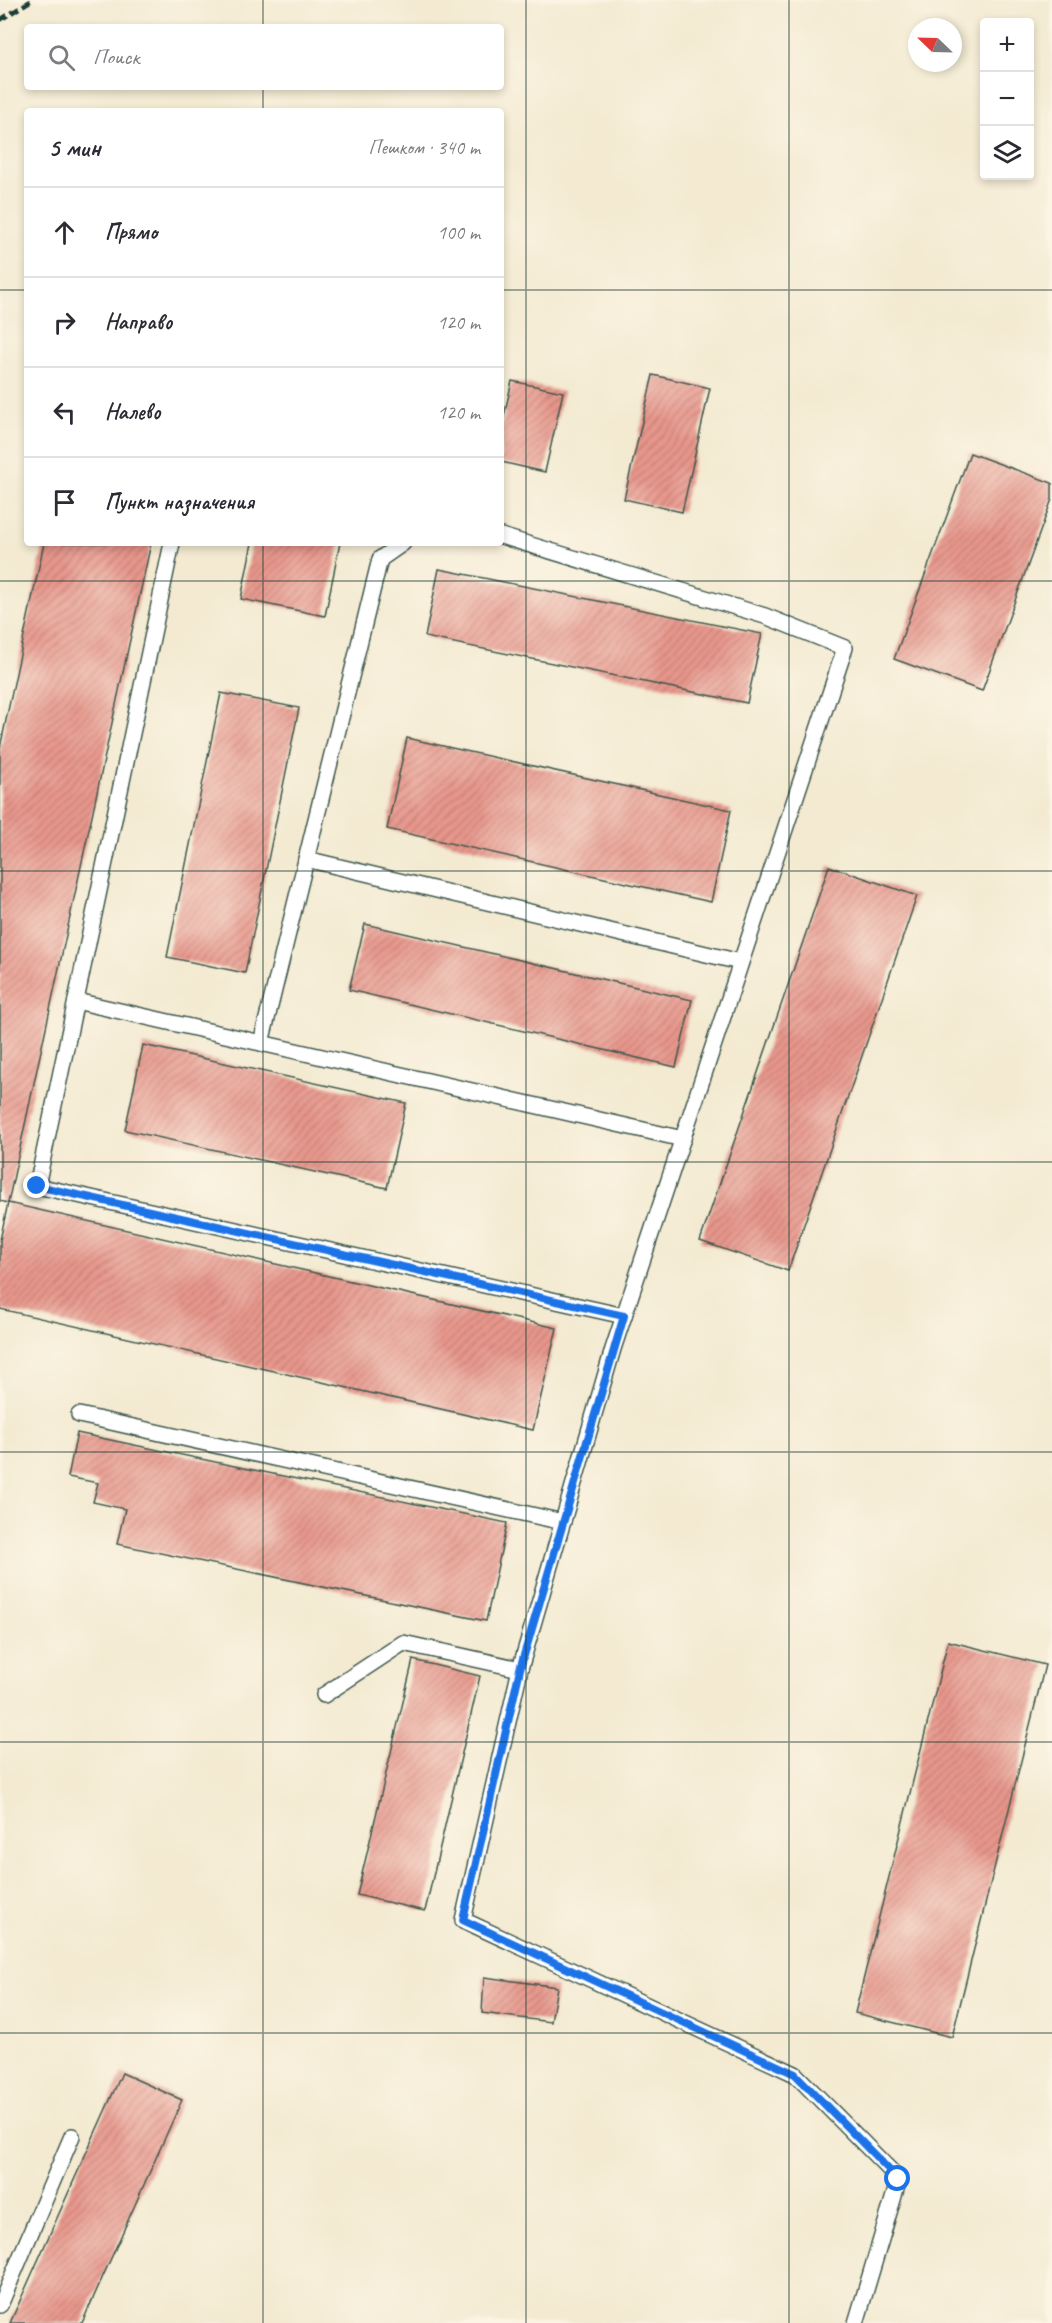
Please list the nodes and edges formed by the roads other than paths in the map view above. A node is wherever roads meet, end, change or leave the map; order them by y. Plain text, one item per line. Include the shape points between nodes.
1 (504, 537) edge
2 (171, 546) edge
3 (383, 546) edge
4 (400, 546) edge
5 (380, 559) junction
6 (306, 859) junction
7 (740, 962) junction
8 (76, 1001) junction
9 (261, 1043) junction
10 (682, 1138) junction
11 (624, 1316) junction
12 (79, 1415) dead end
13 (563, 1522) junction
14 (520, 1669) junction
15 (324, 1695) dead end
16 (72, 2136) dead end
17 (0, 2305) edge
18 (856, 2323) edge

1 - 7 lane via 765,616 845,648
2 - 8 lane
3 - 5 lane
4 - 5 lane
5 - 6 lane
6 - 7 lane
6 - 9 lane
7 - 10 lane
8 - 9 lane
8 - 11 lane via 37,1186
9 - 10 lane
10 - 11 lane
11 - 13 lane
12 - 13 lane
13 - 14 lane
14 - 15 lane via 403,1643
14 - 18 lane via 463,1920 795,2074 898,2179
16 - 17 lane

